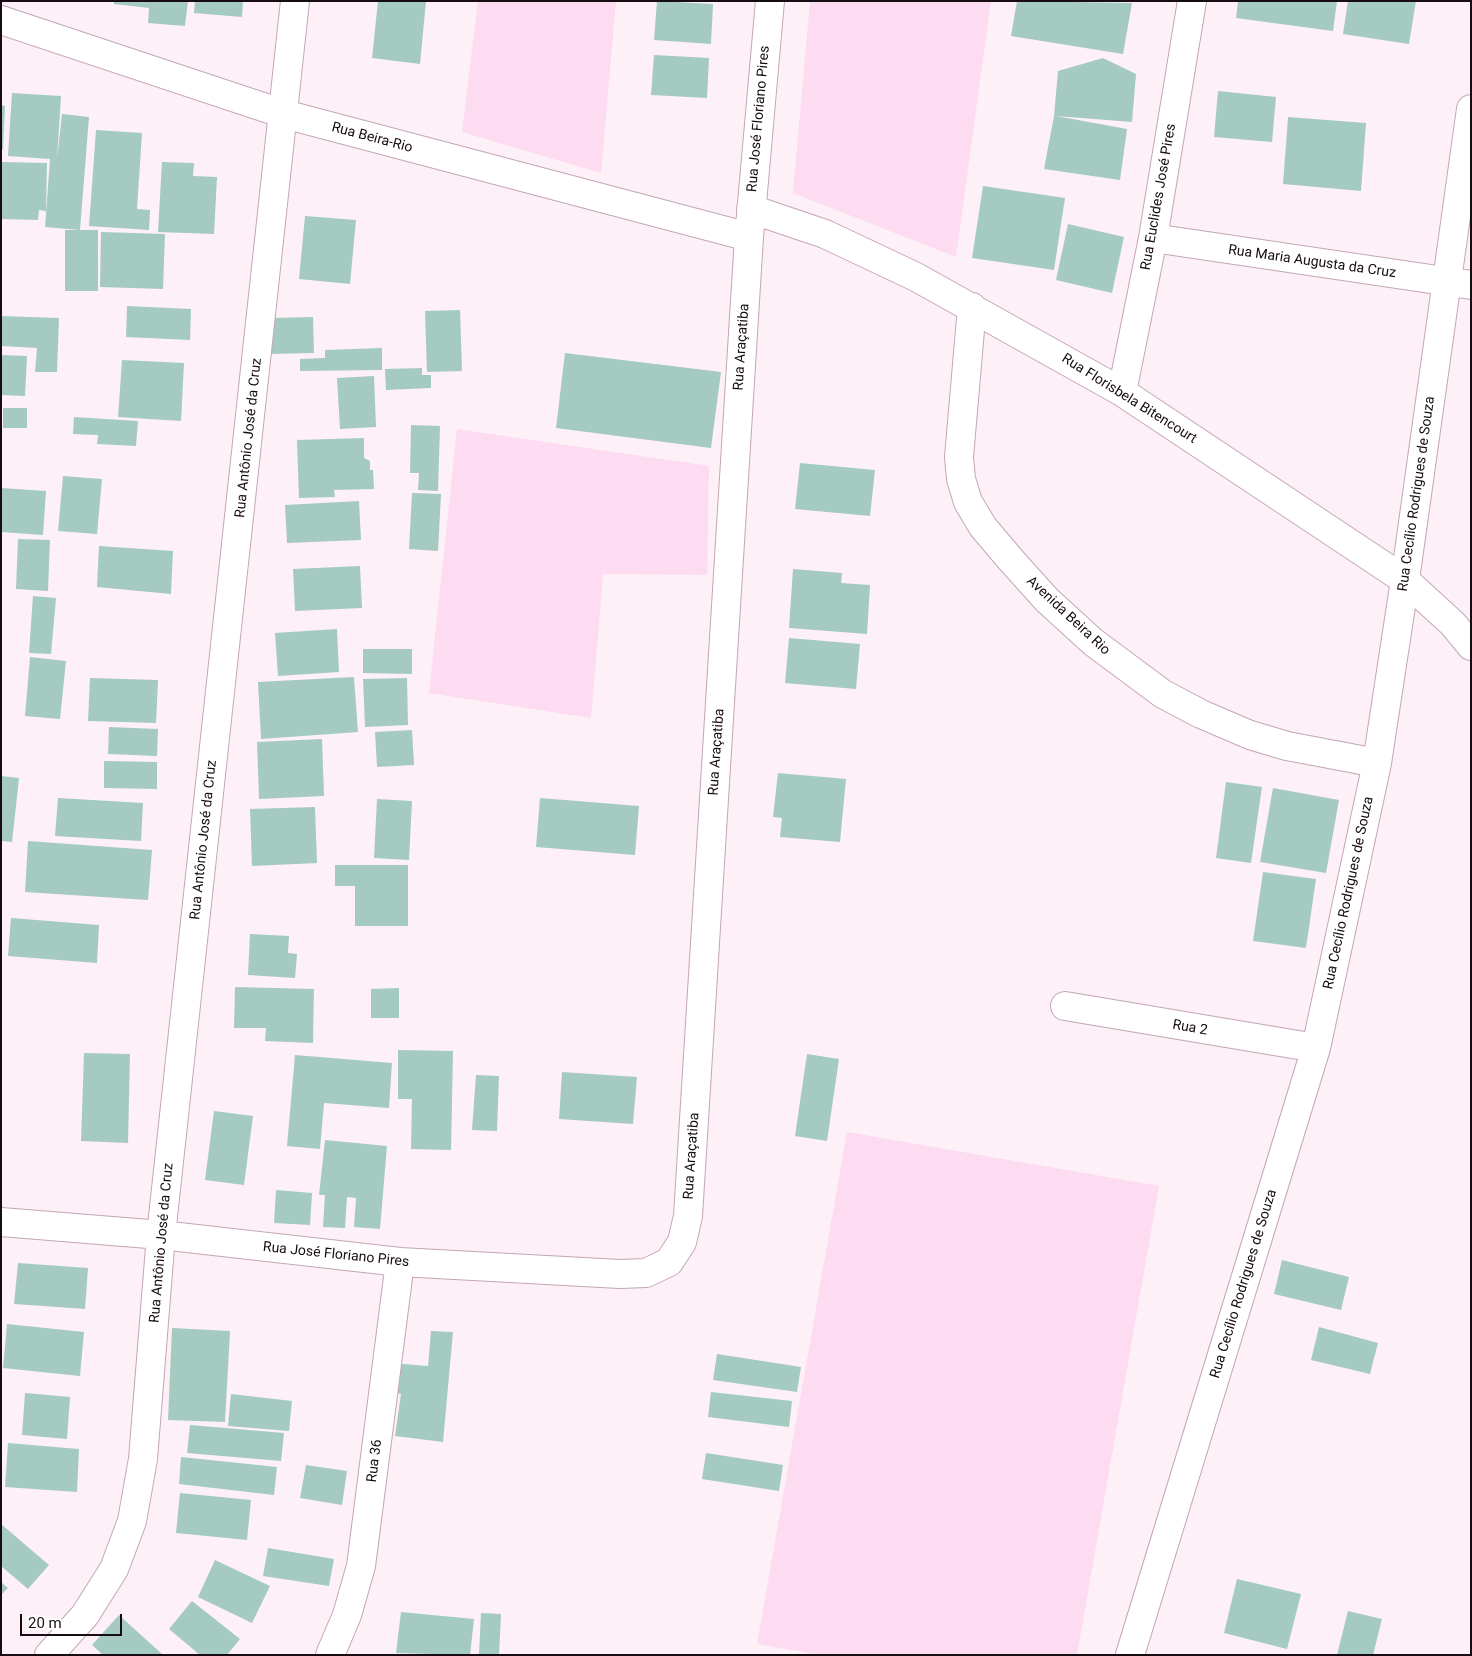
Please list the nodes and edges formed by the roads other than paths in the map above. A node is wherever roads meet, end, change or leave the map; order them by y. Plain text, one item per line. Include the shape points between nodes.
1 (295, 1) edge
2 (770, 1) edge
3 (1192, 1) edge
4 (1, 20) edge
5 (1471, 109) edge
6 (284, 114) junction
7 (751, 209) junction
8 (749, 237) junction
9 (1153, 238) junction
10 (1459, 283) edge
11 (972, 307) junction
12 (1122, 392) junction
13 (1405, 580) junction
14 (1471, 646) edge
15 (1376, 763) junction
16 (1065, 1006) dead end
17 (1316, 1048) junction
18 (1, 1222) edge
19 (161, 1236) junction
20 (400, 1262) junction
21 (669, 1262) joint
22 (49, 1655) edge
23 (330, 1655) edge
24 (1130, 1655) edge

1 - 6 street, Rua Antônio José da Cruz
2 - 7 street, Rua José Floriano Pires
3 - 9 street, Rua Euclides José Pires
4 - 6 street, Rua Beira-Rio
5 - 10 street, Rua Cecílio Rodrigues de Souza
6 - 8 street, Rua Beira-Rio
6 - 19 street, Rua Antônio José da Cruz
7 - 8 street, Rua José Floriano Pires
7 - 11 street, Rua Florisbela Bitencourt via 824,234
8 - 21 street, Rua Araçatiba via 688,1216 682,1242
9 - 10 street, Rua Maria Augusta da Cruz
9 - 12 street, Rua Euclides José Pires
10 - 13 street, Rua Cecílio Rodrigues de Souza
11 - 12 street, Rua Florisbela Bitencourt
11 - 15 street, Avenida Beira Rio via 959,457 961,479 968,502 983,527 1011,560 1047,600 1093,642 1163,694 1250,735 1287,746
12 - 13 street, Rua Florisbela Bitencourt
13 - 14 street, Rua Florisbela Bitencourt
13 - 15 street, Rua Cecílio Rodrigues de Souza
15 - 17 street, Rua Cecílio Rodrigues de Souza
16 - 17 street, Rua 2
17 - 24 street, Rua Cecílio Rodrigues de Souza
18 - 19 street, Rua José Floriano Pires
19 - 20 street, Rua José Floriano Pires
19 - 22 street, Rua Antônio José da Cruz via 143,1459 132,1522 114,1569 85,1615
20 - 21 street, Rua José Floriano Pires via 620,1274 646,1272
20 - 23 street, Rua 36 via 361,1566 347,1615

